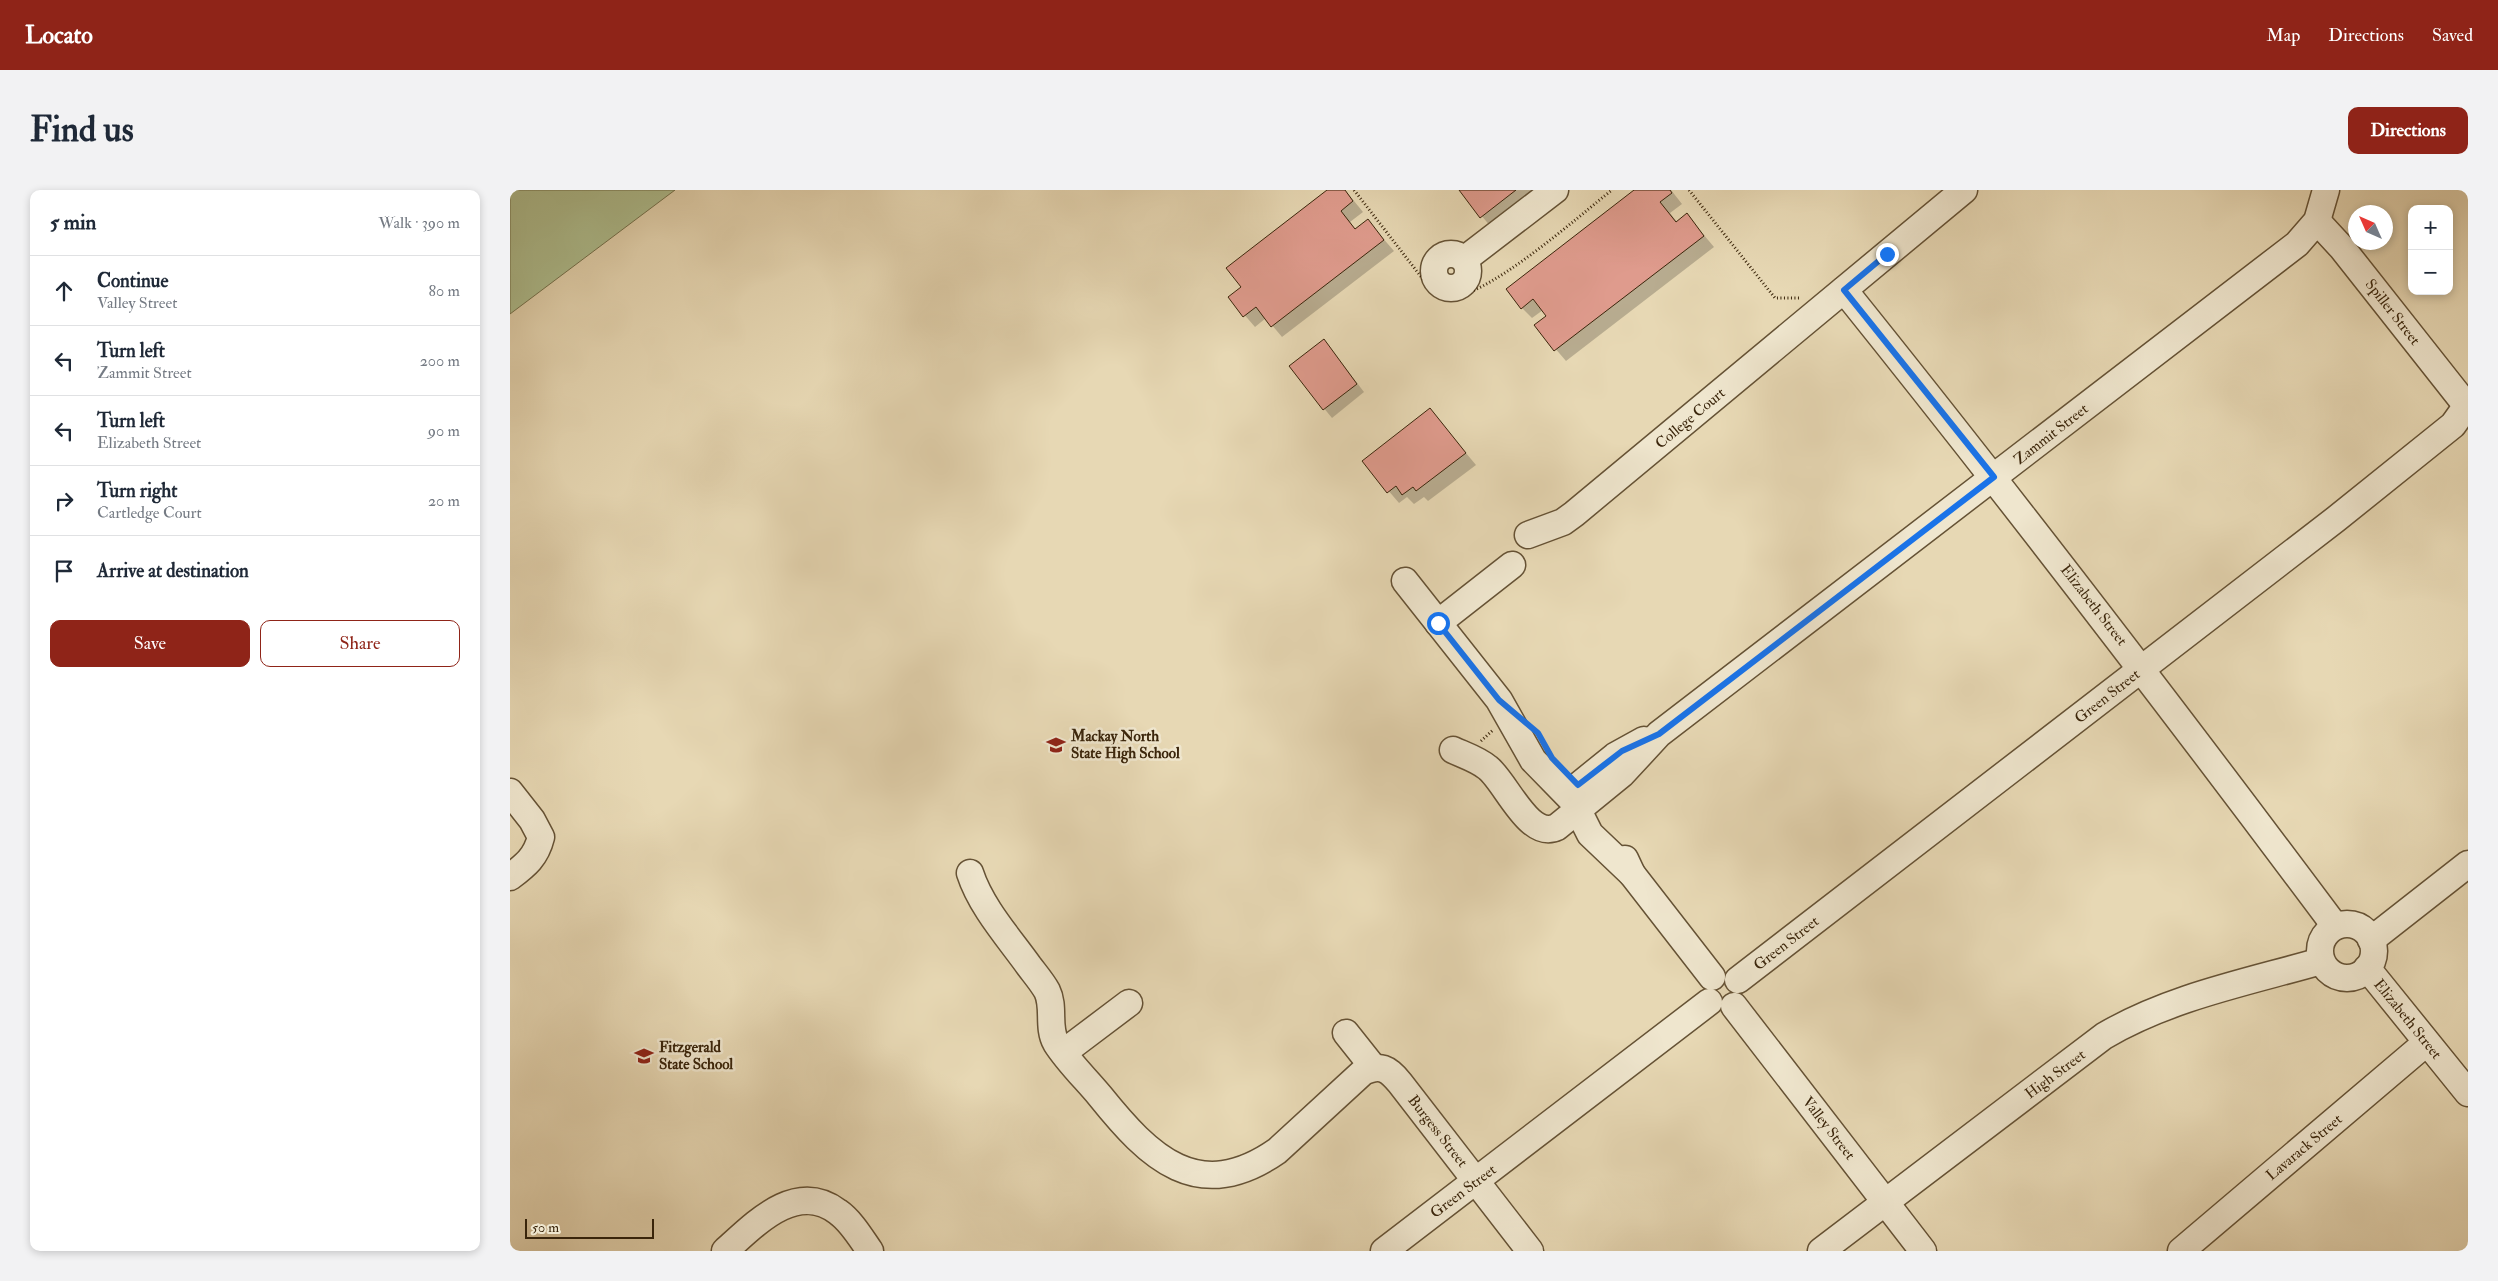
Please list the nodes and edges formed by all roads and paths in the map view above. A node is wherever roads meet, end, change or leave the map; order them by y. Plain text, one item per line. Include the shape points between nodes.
1 (1555, 190) edge
2 (1690, 190) edge
3 (1964, 190) edge
4 (2326, 190) edge
5 (2317, 221) junction
6 (1464, 259) dead end
7 (1844, 290) junction
8 (1802, 298) dead end
9 (2467, 404) edge
10 (1994, 477) junction
11 (1528, 535) dead end
12 (1512, 565) dead end
13 (1405, 581) dead end
14 (1438, 623) junction
15 (2142, 668) junction
16 (1453, 750) dead end
17 (510, 792) edge
18 (1578, 797) junction
19 (2468, 864) edge
20 (970, 873) dead end
21 (510, 877) edge
22 (2335, 926) junction
23 (2371, 940) junction
24 (2321, 960) junction
25 (2367, 968) junction
26 (1712, 977) junction
27 (1738, 980) junction
28 (1129, 1002) dead end
29 (1721, 1004) junction
30 (1346, 1032) dead end
31 (2426, 1043) junction
32 (1064, 1052) junction
33 (1373, 1068) junction
34 (2468, 1093) edge
35 (1476, 1181) junction
36 (1886, 1202) junction
37 (725, 1251) edge
38 (870, 1251) edge
39 (1384, 1251) edge
40 (1530, 1251) edge
41 (1821, 1251) edge
42 (1923, 1251) edge
43 (2181, 1251) edge

1 - 6 street
2 - 8 path via 1775,298
3 - 7 street, College Court
4 - 5 street, Zammit Street
5 - 9 street, Spiller Street
5 - 10 street, Zammit Street via 2297,244
7 - 10 street, Elizabeth Street
7 - 11 street, College Court via 1574,514 1563,522
9 - 15 street, Green Street via 2454,425
10 - 15 street, Elizabeth Street
10 - 18 street, Zammit Street via 1659,734 1622,751
12 - 14 street
13 - 14 street
14 - 18 street via 1499,700 1538,733
15 - 22 street, Elizabeth Street
15 - 27 street, Green Street
16 - 18 street, Zammit Street via 1489,769 1536,826 1554,829
17 - 21 street via 532,820 541,838 531,861
18 - 26 street via 1590,834 1632,874
19 - 23 street
20 - 32 street via 995,919 1047,992 1053,1034
22 - 23 street via 2350,924 2358,927
22 - 24 street via 2321,943
23 - 25 street via 2374,951
24 - 25 street via 2329,972 2346,978
24 - 36 street, High Street via 2160,1008 2131,1020 2104,1036
25 - 31 street, Elizabeth Street
26 - 27 street via 1728,974
26 - 29 street via 1705,992
27 - 29 street via 1742,991 1738,1002
28 - 32 street
29 - 35 street, Green Street
29 - 36 street, Valley Street
30 - 33 street
31 - 34 street, Elizabeth Street
31 - 43 street, Lavarack Street
32 - 33 street via 1139,1142 1165,1162 1196,1173 1227,1173 1263,1161 1363,1072
33 - 35 street, Burgess Street via 1389,1070
35 - 39 street, Green Street
35 - 40 street, Burgess Street
36 - 41 street, High Street
36 - 42 street, Valley Street
37 - 38 street via 777,1208 794,1202 818,1202 838,1212

